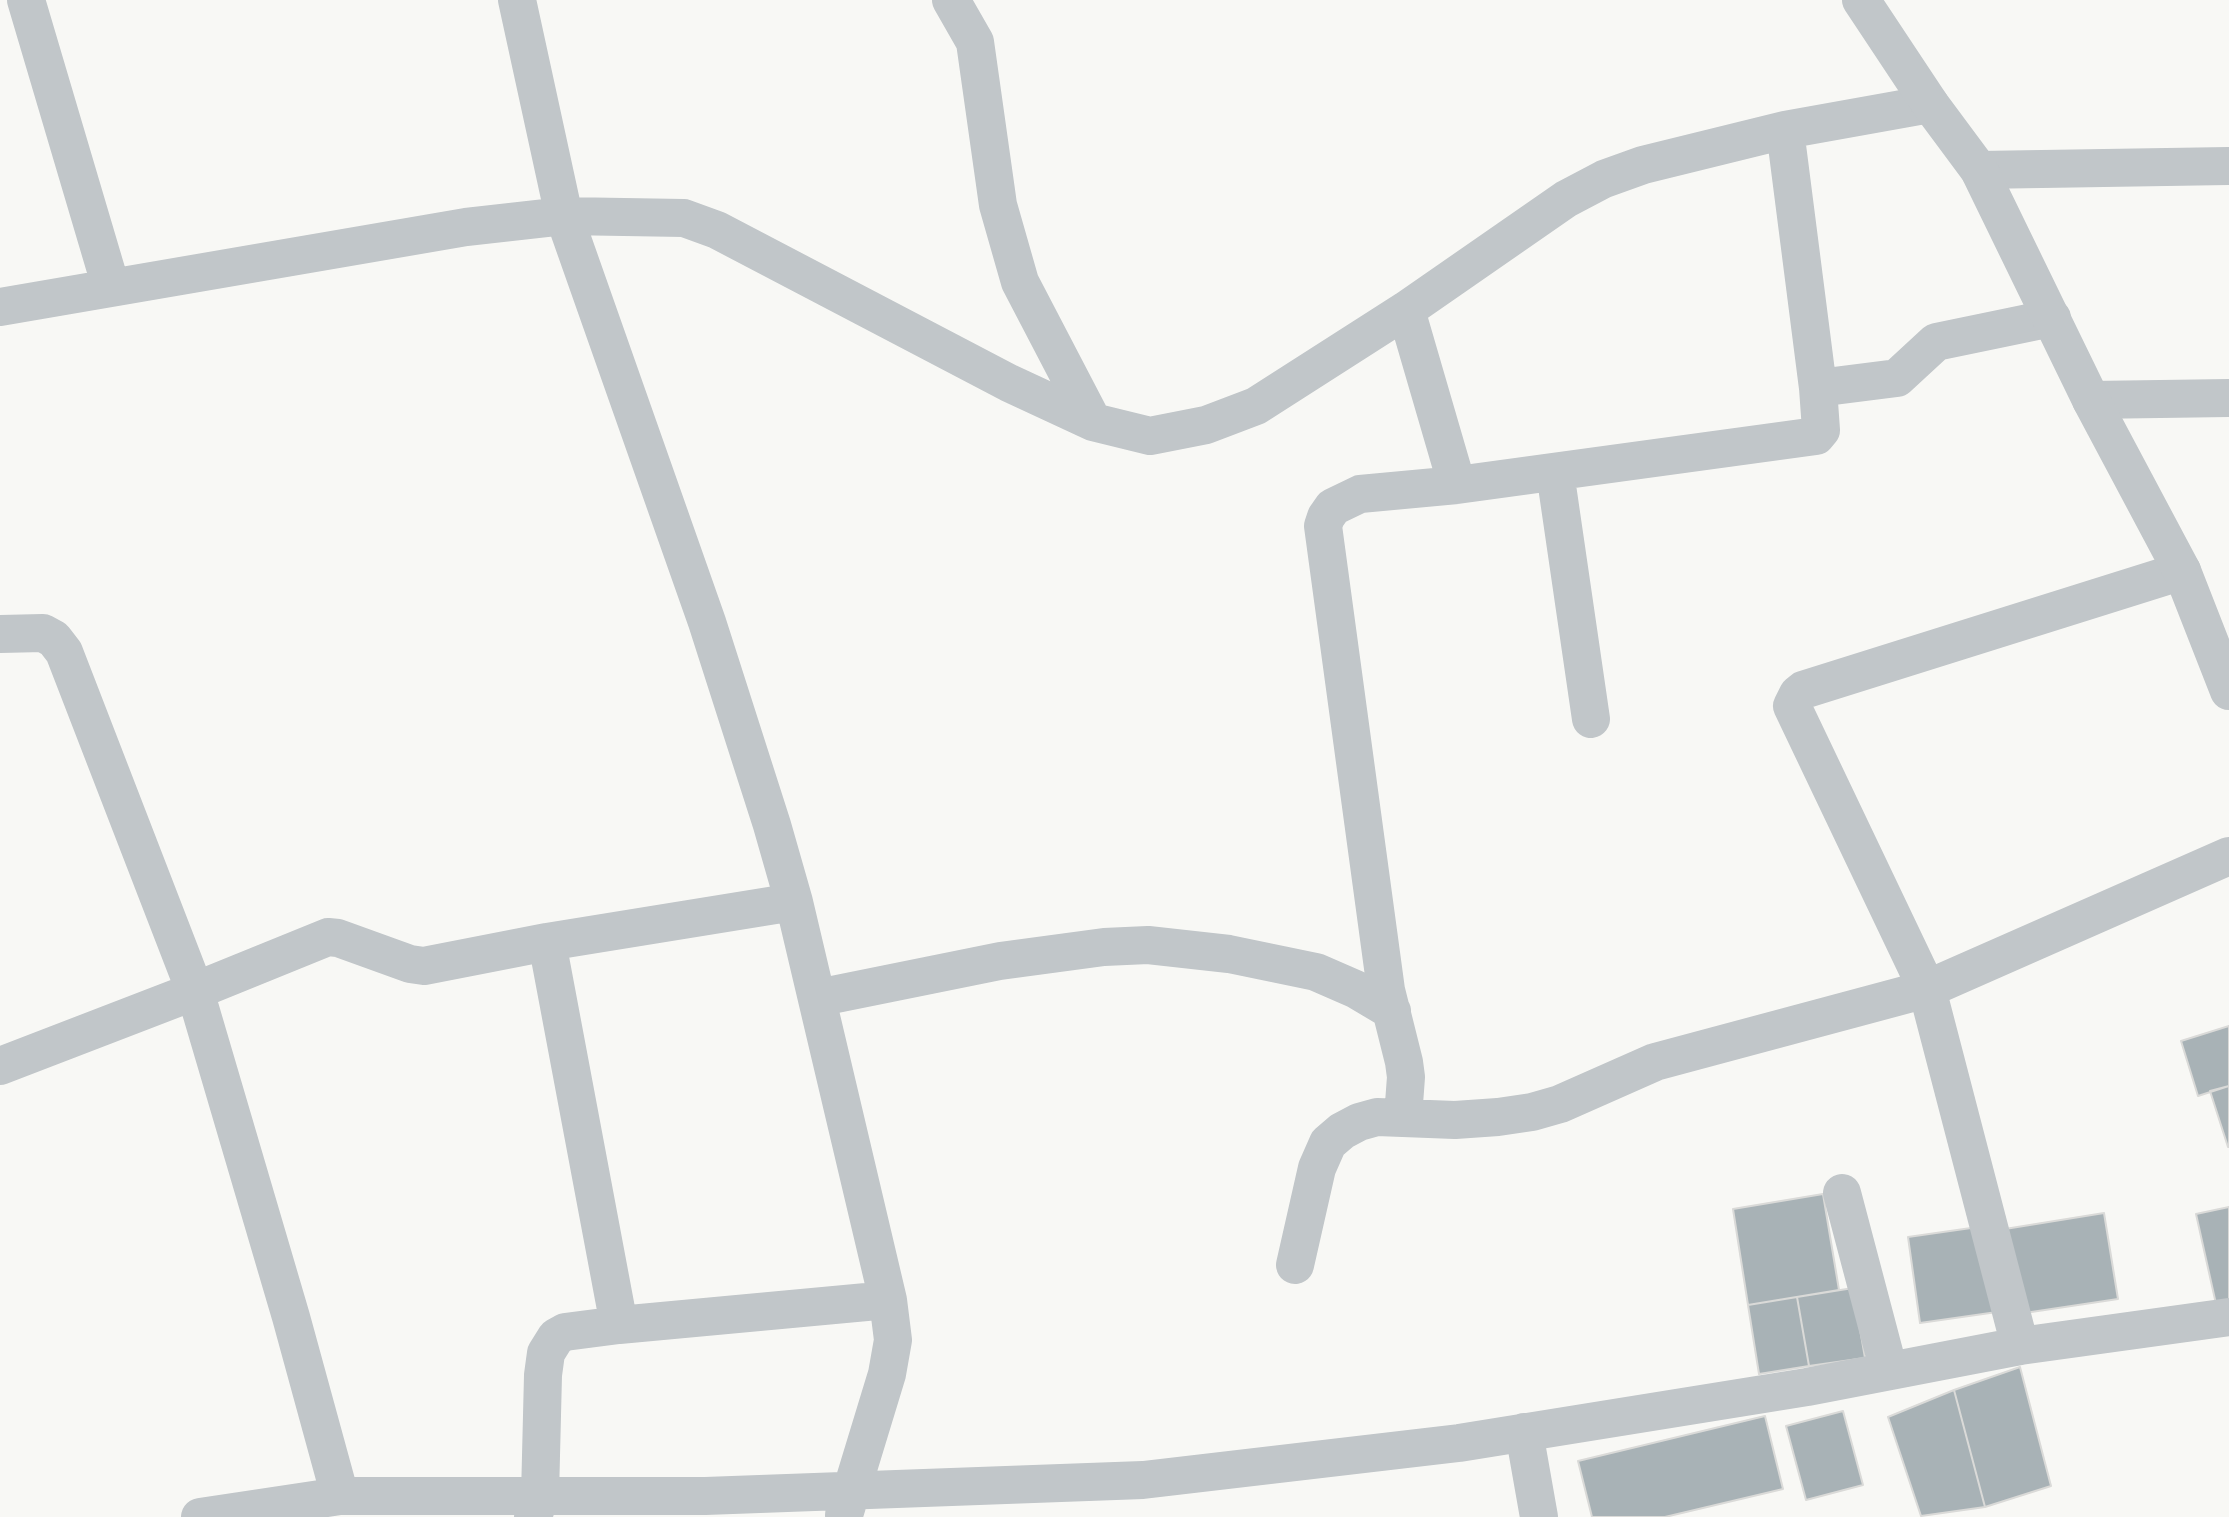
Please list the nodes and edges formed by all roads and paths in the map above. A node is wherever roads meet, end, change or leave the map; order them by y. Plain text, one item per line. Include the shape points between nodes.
1 (26, 0) edge
2 (517, 0) edge
3 (951, 0) edge
4 (1861, 0) edge
5 (1930, 104) junction
6 (1785, 130) junction
7 (2229, 166) edge
8 (1979, 170) junction
9 (565, 216) junction
10 (111, 287) junction
11 (0, 307) edge
12 (1406, 310) junction
13 (2052, 318) junction
14 (1818, 388) junction
15 (2229, 398) edge
16 (2091, 400) junction
17 (1093, 422) junction
18 (1555, 472) junction
19 (1457, 485) junction
20 (2182, 570) junction
21 (0, 634) edge
22 (2229, 691) edge
23 (1591, 719) dead end
24 (2229, 856) edge
25 (794, 902) junction
26 (547, 942) junction
27 (1927, 989) junction
28 (195, 991) junction
29 (817, 998) junction
30 (1392, 1011) junction
31 (0, 1066) edge
32 (1403, 1117) junction
33 (1842, 1193) dead end
34 (1295, 1265) dead end
35 (888, 1300) junction
36 (2229, 1317) edge
37 (619, 1325) junction
38 (2020, 1346) junction
39 (1889, 1371) junction
40 (1524, 1433) junction
41 (340, 1496) junction
42 (847, 1504) edge
43 (536, 1507) edge
44 (209, 1516) edge
45 (1539, 1517) edge

1 - 10 street
2 - 9 street
3 - 17 street via 975,42 998,205 1020,282
4 - 5 street
5 - 6 street
5 - 8 street
6 - 12 street via 1643,164 1604,179 1566,198
6 - 14 street
7 - 8 street
8 - 13 street
9 - 10 street via 466,227
9 - 17 street via 684,218 717,230
9 - 25 street via 707,622
10 - 11 street
12 - 17 street via 1256,406 1206,425 1150,436
12 - 19 street
13 - 14 street via 1936,342 1897,378
13 - 16 street
14 - 18 street via 1821,430 1816,436
15 - 16 street
16 - 20 street
18 - 19 street
18 - 23 street
19 - 30 street via 1360,494 1333,507 1323,526
20 - 22 street
20 - 27 street via 1803,690 1794,700 1796,715
21 - 28 street via 43,633 64,652
24 - 27 street
25 - 26 street
25 - 29 street
26 - 28 street via 418,966 328,937
26 - 37 street
27 - 32 street via 1655,1062 1532,1112 1455,1119
27 - 38 street
28 - 31 street
28 - 41 street
29 - 30 street via 1000,961 1148,945 1229,954 1316,972
29 - 35 street
30 - 32 street via 1406,1077
32 - 34 street via 1359,1122 1328,1143 1317,1168
33 - 39 street
35 - 37 street
35 - 42 street via 893,1340 887,1374
36 - 38 street
37 - 43 street via 565,1332 546,1353
38 - 39 street
39 - 40 street
40 - 42 street via 1143,1480
40 - 45 street
41 - 43 street
41 - 44 street
42 - 43 street via 705,1496

